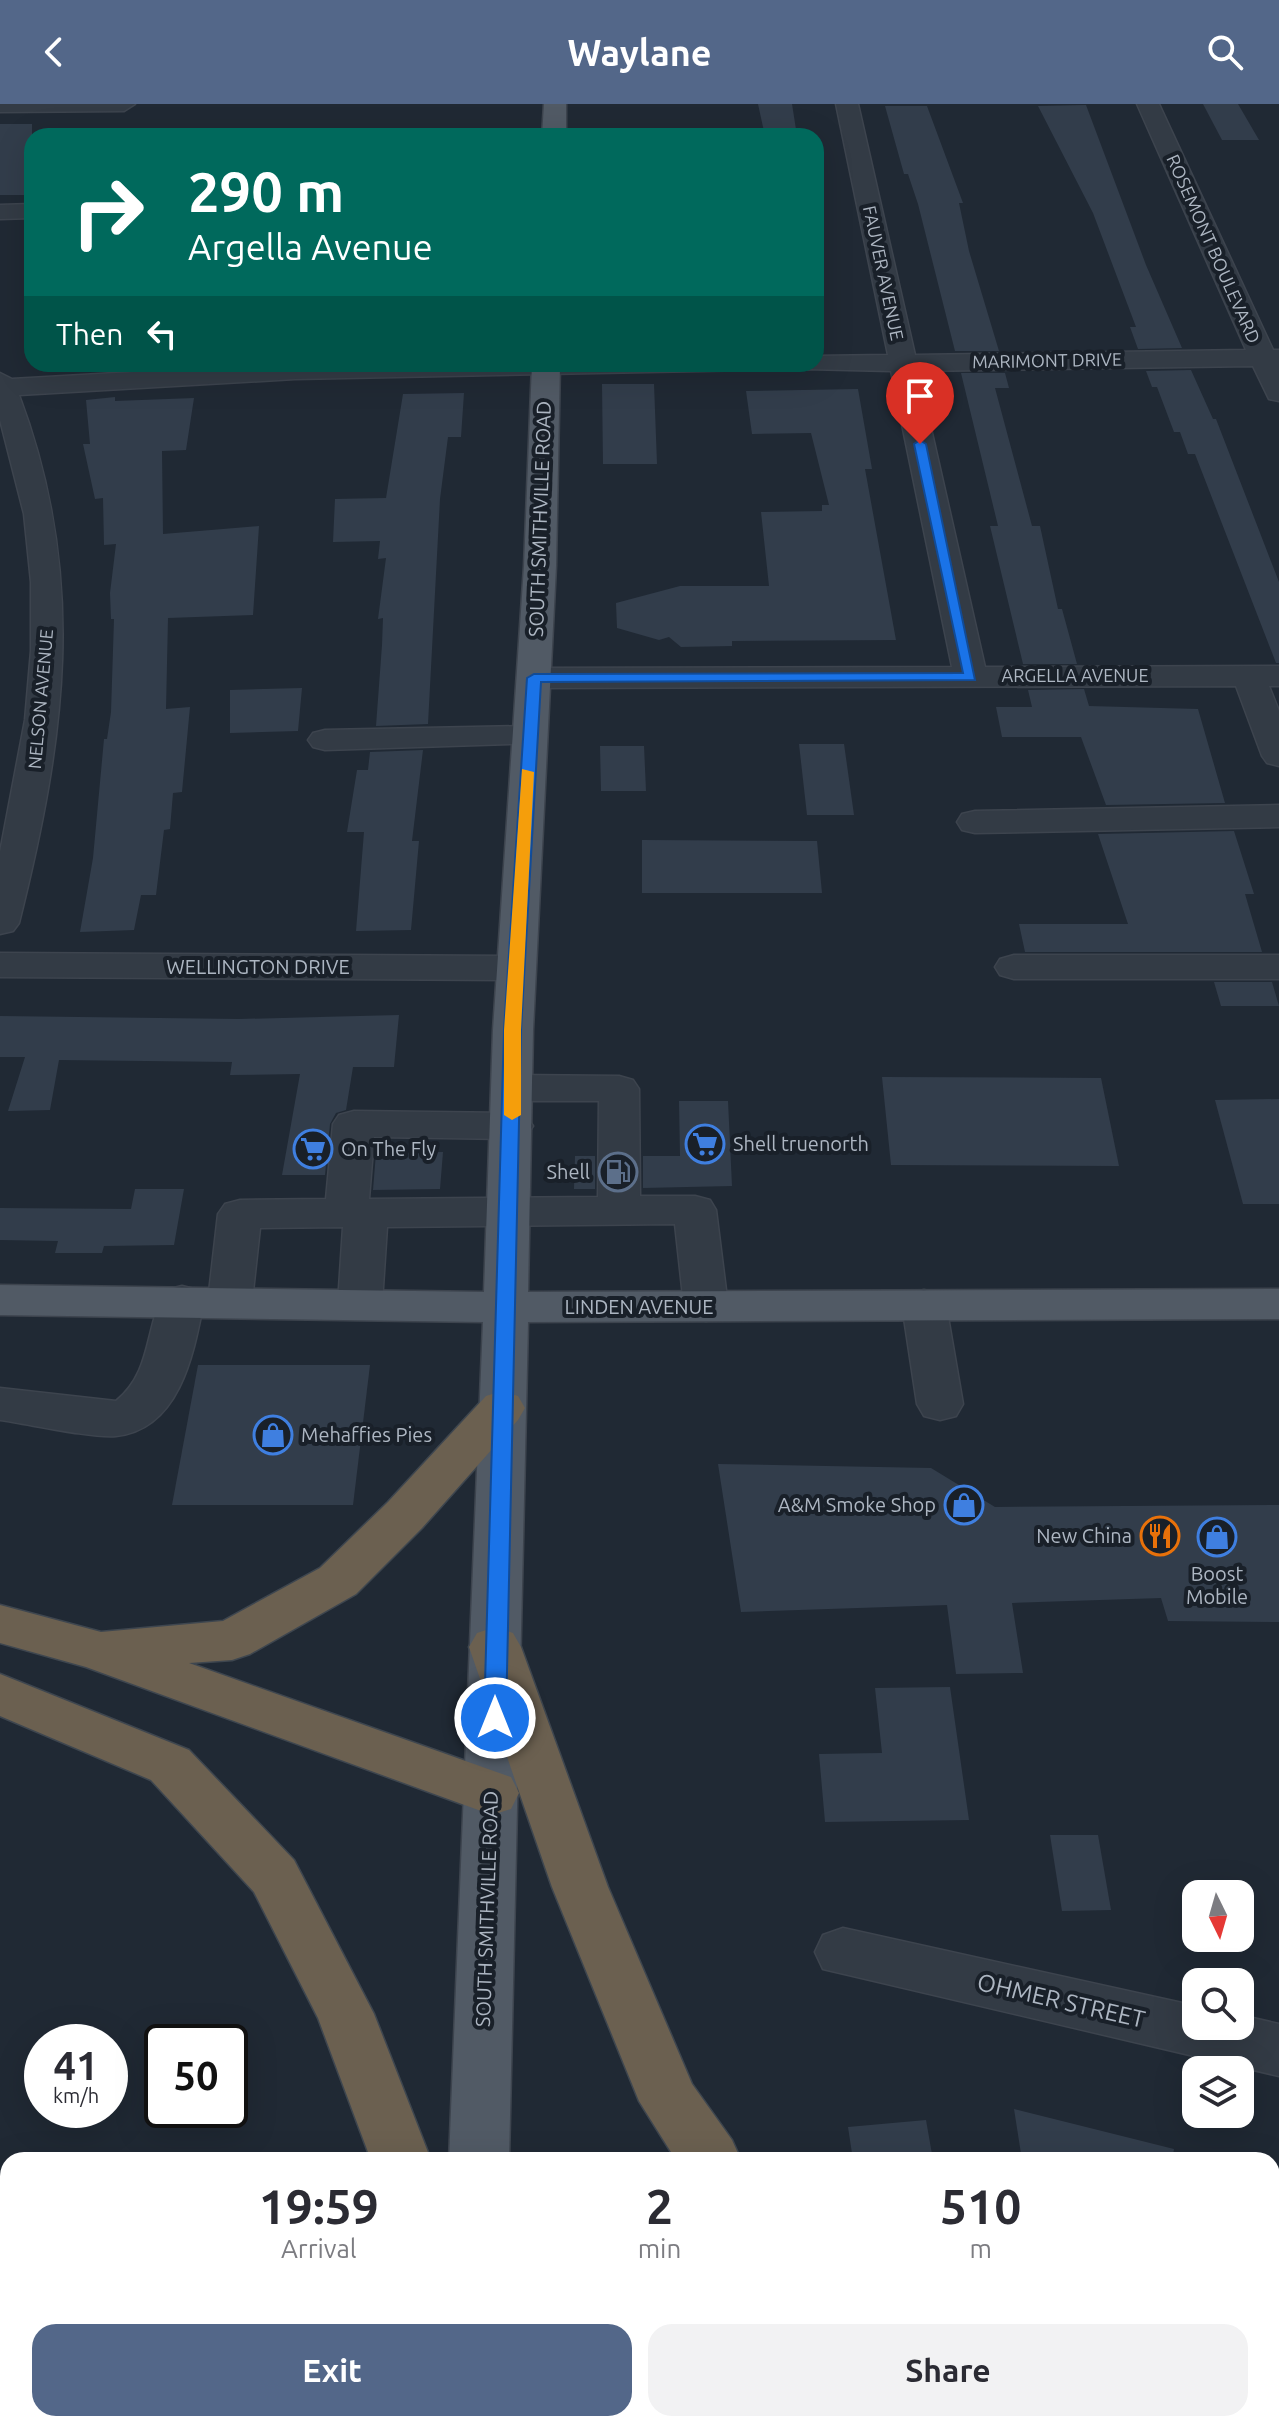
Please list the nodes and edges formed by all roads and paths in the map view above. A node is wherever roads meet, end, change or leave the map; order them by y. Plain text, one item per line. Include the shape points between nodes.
1 (124, 104) edge
2 (555, 104) edge
3 (847, 104) edge
4 (1148, 104) edge
5 (0, 105) edge
6 (554, 128) edge
7 (24, 211) edge
8 (0, 212) edge
9 (1271, 358) edge
10 (902, 363) junction
11 (824, 364) edge
12 (274, 372) edge
13 (546, 372) edge
14 (1, 385) edge
15 (1279, 393) edge
16 (1264, 676) edge
17 (971, 677) junction
18 (534, 678) junction
19 (529, 736) junction
20 (325, 740) dead end
21 (1279, 756) edge
22 (1279, 816) edge
23 (975, 822) dead end
24 (0, 923) edge
25 (0, 965) edge
26 (1014, 967) dead end
27 (1279, 967) edge
28 (516, 968) junction
29 (513, 1107) junction
30 (619, 1212) junction
31 (356, 1214) junction
32 (508, 1214) junction
33 (0, 1300) edge
34 (182, 1301) junction
35 (230, 1301) junction
36 (360, 1303) junction
37 (1279, 1304) edge
38 (924, 1305) junction
39 (706, 1306) junction
40 (504, 1307) junction
41 (0, 1404) edge
42 (940, 1404) dead end
43 (502, 1408) junction
44 (0, 1624) edge
45 (495, 1647) junction
46 (95, 1650) junction
47 (0, 1694) edge
48 (492, 1793) junction
49 (843, 1952) dead end
50 (1279, 2050) edge
51 (398, 2152) edge
52 (479, 2152) edge
53 (706, 2152) edge

1 - 5 street
2 - 6 main road
3 - 10 street, FAUVER AVENUE
4 - 9 street, ROSEMONT BOULEVARD
7 - 8 street
9 - 10 street, MARIMONT DRIVE
9 - 15 street, ROSEMONT BOULEVARD
10 - 11 street, MARIMONT DRIVE
10 - 17 street, FAUVER AVENUE
12 - 14 street
13 - 18 main road, SOUTH SMITHVILLE ROAD
14 - 24 street, NELSON AVENUE via 39,511 49,650 30,804
16 - 17 street, ARGELLA AVENUE
16 - 21 street
17 - 18 street, ARGELLA AVENUE
18 - 19 main road, SOUTH SMITHVILLE ROAD
19 - 20 street
19 - 28 main road, SOUTH SMITHVILLE ROAD
22 - 23 street
25 - 28 street, WELLINGTON DRIVE
26 - 27 street
28 - 29 main road, SOUTH SMITHVILLE ROAD
29 - 30 street via 619,1089
29 - 31 street via 354,1124
29 - 32 main road, SOUTH SMITHVILLE ROAD
30 - 32 street
30 - 39 street via 695,1210
31 - 32 street
31 - 35 street via 240,1214
31 - 36 street
32 - 40 main road, SOUTH SMITHVILLE ROAD
33 - 34 main road, LINDEN AVENUE
34 - 35 main road, LINDEN AVENUE
34 - 41 street via 157,1387 132,1415 116,1419
35 - 36 main road, LINDEN AVENUE
36 - 40 main road, LINDEN AVENUE
37 - 38 main road, LINDEN AVENUE
38 - 39 main road, LINDEN AVENUE
38 - 42 street
39 - 40 main road, LINDEN AVENUE
40 - 43 main road, SOUTH SMITHVILLE ROAD
43 - 45 main road, SOUTH SMITHVILLE ROAD
43 - 46 highway via 338,1581 232,1640
44 - 46 highway
45 - 48 main road, SOUTH SMITHVILLE ROAD
45 - 53 highway via 580,1887 663,2087
46 - 48 highway
47 - 51 highway via 170,1765 274,1876 345,2014
48 - 52 main road, SOUTH SMITHVILLE ROAD
49 - 50 street, OHMER STREET

